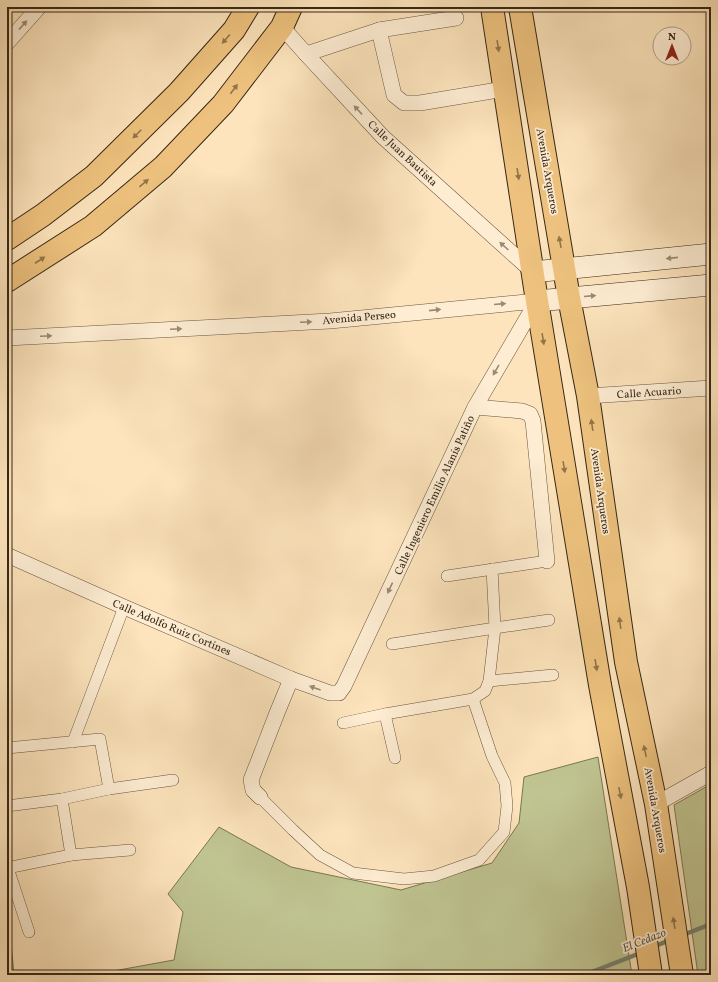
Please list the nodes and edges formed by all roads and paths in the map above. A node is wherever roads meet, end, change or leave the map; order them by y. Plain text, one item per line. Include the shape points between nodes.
1 (39, 7) edge
2 (248, 7) edge
3 (291, 7) edge
4 (492, 7) edge
5 (520, 7) edge
6 (456, 18) dead end
7 (282, 27) junction
8 (379, 30) junction
9 (7, 43) edge
10 (306, 54) junction
11 (504, 89) junction
12 (7, 239) edge
13 (711, 254) edge
14 (565, 269) junction
15 (533, 272) junction
16 (7, 281) edge
17 (711, 285) edge
18 (569, 298) junction
19 (537, 301) junction
20 (7, 338) edge
21 (711, 388) edge
22 (588, 396) junction
23 (475, 407) junction
24 (7, 554) edge
25 (547, 561) joint
26 (492, 569) junction
27 (447, 576) dead end
28 (124, 607) junction
29 (549, 620) dead end
30 (495, 628) junction
31 (392, 644) dead end
32 (553, 676) dead end
33 (291, 679) junction
34 (489, 681) junction
35 (339, 693) joint
36 (473, 699) junction
37 (385, 714) junction
38 (343, 723) dead end
39 (73, 742) junction
40 (7, 748) edge
41 (395, 758) dead end
42 (711, 773) edge
43 (173, 780) dead end
44 (109, 789) junction
45 (260, 797) joint
46 (62, 799) junction
47 (656, 804) junction
48 (7, 806) edge
49 (130, 850) dead end
50 (71, 855) junction
51 (7, 868) edge
52 (30, 932) dead end
53 (651, 975) edge
54 (682, 975) edge

9 -> 1 street
2 -> 12 main road via 234,30 179,92 94,176
3 - 7 main road
4 -> 11 main road
14 -> 5 main road, Avenida Arqueros
6 - 8 street
7 - 10 street, Calle Juan Bautista
16 -> 7 main road via 93,226 163,167 223,104
8 - 10 street
8 - 11 street via 394,95 404,103 420,103
15 -> 10 street, Calle Juan Bautista via 383,137
11 -> 15 main road
13 -> 14 main road
14 - 15 main road
14 - 18 main road, Avenida Arqueros
15 - 19 main road
18 -> 17 main road, Avenida Perseo
18 - 19 main road, Avenida Perseo
18 - 22 main road, Avenida Arqueros
20 -> 19 street, Avenida Perseo via 330,321
19 -> 23 street, Calle Ingeniero Emilio Alanís Patiño
19 -> 53 main road
21 - 22 street, Calle Acuario
47 -> 22 main road, Avenida Arqueros via 626,662
23 - 25 street via 530,414 533,422
23 -> 35 street, Calle Ingeniero Emilio Alanís Patiño
24 - 28 street, Calle Adolfo Ruiz Cortines
25 - 26 street
26 - 27 street
26 - 30 street
28 - 33 street, Calle Adolfo Ruiz Cortines
28 - 39 street
29 - 30 street
30 - 31 street
30 - 34 street
32 - 34 street
35 -> 33 street, Calle Adolfo Ruiz Cortines via 330,693
33 - 45 street via 251,780 253,790
34 - 36 street via 485,691
36 - 37 street
36 - 45 street via 492,756 505,783 507,806 504,832 479,860 434,876 404,878 353,873 320,855
37 - 38 street
37 - 41 street
39 - 40 street
39 - 44 street via 100,739
42 - 47 street
43 - 44 street
44 - 46 street
46 - 48 street
46 - 50 street
54 -> 47 main road, Avenida Arqueros
49 - 50 street
50 - 51 street
51 - 52 street

